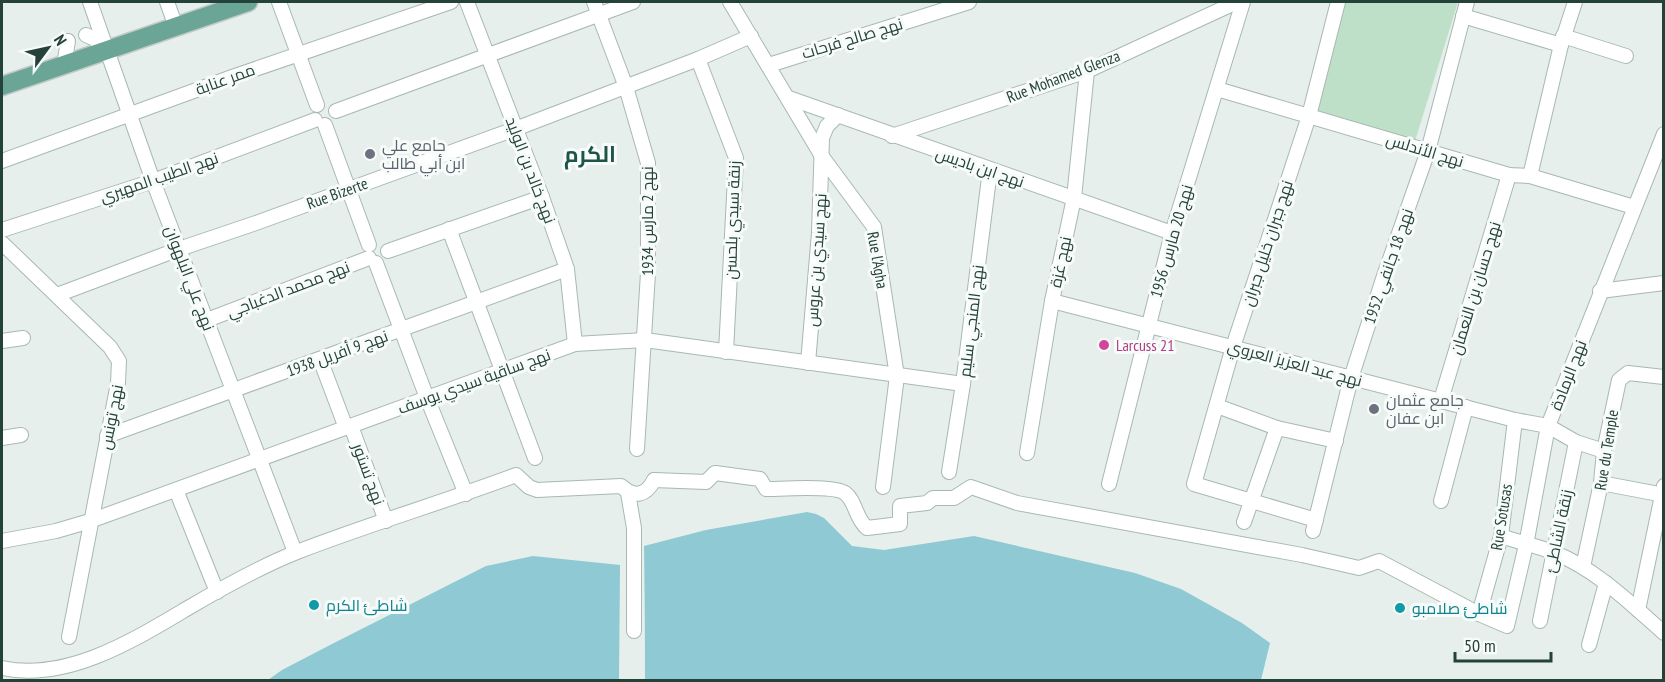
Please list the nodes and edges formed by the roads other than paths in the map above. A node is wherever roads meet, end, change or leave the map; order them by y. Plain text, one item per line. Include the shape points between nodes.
1 (90, 2) edge
2 (167, 2) edge
3 (248, 2) edge
4 (279, 2) edge
5 (450, 2) edge
6 (467, 2) edge
7 (633, 2) edge
8 (730, 2) edge
9 (969, 2) edge
10 (1232, 2) edge
11 (1338, 2) edge
12 (1467, 2) edge
13 (1575, 2) edge
14 (596, 8) edge
15 (1463, 16) junction
16 (176, 27) junction
17 (86, 34) dead end
18 (751, 36) junction
19 (68, 40) dead end
20 (1562, 41) junction
21 (106, 50) junction
22 (298, 54) junction
23 (487, 55) junction
24 (1626, 56) dead end
25 (698, 58) junction
26 (769, 64) junction
27 (64, 65) junction
28 (1087, 71) junction
29 (2, 86) edge
30 (626, 87) junction
31 (1217, 89) junction
32 (789, 98) junction
33 (317, 105) junction
34 (336, 111) junction
35 (130, 114) junction
36 (838, 116) junction
37 (1309, 116) junction
38 (320, 122) junction
39 (516, 129) junction
40 (1664, 134) edge
41 (892, 136) junction
42 (1428, 151) junction
43 (823, 158) junction
44 (2, 161) edge
45 (990, 170) junction
46 (1509, 175) junction
47 (1530, 176) junction
48 (153, 181) junction
49 (348, 188) junction
50 (542, 197) junction
51 (1074, 198) junction
52 (1634, 207) junction
53 (449, 229) junction
54 (2, 230) edge
55 (1172, 233) junction
56 (2, 243) edge
57 (179, 249) junction
58 (371, 255) junction
59 (567, 269) junction
60 (1664, 283) edge
61 (1600, 291) junction
62 (57, 295) junction
63 (1052, 301) junction
64 (476, 303) junction
65 (207, 320) junction
66 (1149, 325) junction
67 (401, 330) junction
68 (23, 338) dead end
69 (645, 340) junction
70 (2, 341) edge
71 (575, 344) junction
72 (1233, 347) junction
73 (726, 352) junction
74 (320, 359) junction
75 (808, 363) junction
76 (501, 370) junction
77 (897, 376) junction
78 (1664, 377) edge
79 (1351, 378) junction
80 (963, 384) junction
81 (233, 391) junction
82 (427, 398) junction
83 (1441, 400) junction
84 (1217, 406) junction
85 (1466, 407) junction
86 (1515, 420) junction
87 (1548, 426) junction
88 (348, 427) junction
89 (1277, 428) junction
90 (21, 435) dead end
91 (107, 436) junction
92 (2, 438) edge
93 (1336, 441) junction
94 (1576, 442) junction
95 (637, 449) dead end
96 (1604, 451) junction
97 (1027, 453) dead end
98 (535, 458) dead end
99 (259, 460) junction
100 (949, 472) dead end
101 (1601, 483) junction
102 (1109, 484) dead end
103 (883, 487) dead end
104 (176, 490) junction
105 (1663, 492) edge
106 (628, 493) junction
107 (466, 494) junction
108 (1441, 501) dead end
109 (1252, 502) junction
110 (90, 521) junction
111 (386, 521) junction
112 (1244, 522) dead end
113 (1501, 536) junction
114 (2, 541) edge
115 (1526, 545) junction
116 (295, 552) junction
117 (1553, 552) junction
118 (1583, 567) junction
119 (1606, 583) junction
120 (217, 592) junction
121 (1638, 610) junction
122 (1479, 614) junction
123 (1540, 621) dead end
124 (634, 631) dead end
125 (1664, 633) edge
126 (69, 637) dead end
127 (1589, 645) dead end
128 (2, 668) edge

1 - 21 street, نهج علي البلهوان
2 - 16 street
3 - 16 main road
4 - 22 street
5 - 22 street, ممر عنابة
6 - 23 street, نهج خالد بن الوليد
7 - 14 street
8 - 18 street, Rue l'Agha
9 - 26 street, نهج صالح فرحات
10 - 28 street, Rue Mohamed Glenza
10 - 31 street, نهج 20 مارس 1956
11 - 37 street, نهج جبران خليل جبران
12 - 15 street, نهج 18 جانفي 1952
13 - 20 street
14 - 23 street
14 - 30 street, نهج 2 مارس 1934
15 - 20 street
15 - 42 street, نهج 18 جانفي 1952
16 - 21 main road
17 - 21 street
18 - 25 street, Rue Bizerte
18 - 26 street, Rue l'Agha
19 - 27 street
20 - 24 street
20 - 47 street
21 - 27 main road
21 - 35 street, نهج علي البلهوان
22 - 33 street
22 - 35 street, ممر عنابة
23 - 34 street
23 - 39 street, نهج خالد بن الوليد
25 - 30 street, Rue Bizerte
25 - 73 street, زنقة سيدي بلحسن via 736,159
26 - 32 street, Rue l'Agha
27 - 29 main road
28 - 41 street, Rue Mohamed Glenza
28 - 51 street, نهج غزة
30 - 39 street, Rue Bizerte
30 - 69 street, نهج 2 مارس 1934 via 648,163
31 - 37 street, نهج الأندلس
31 - 55 street, نهج 20 مارس 1956
32 - 36 street, نهج ابن باديس
32 - 43 street, Rue l'Agha
33 - 34 street via 328,103
33 - 38 street via 313,114
34 - 38 street via 334,121
35 - 44 street, ممر عنابة
35 - 48 street, نهج علي البلهوان
36 - 41 street, نهج ابن باديس
36 - 43 street, نهج سيدي بن عروس via 824,132
37 - 42 street, نهج الأندلس
37 - 72 street, نهج جبران خليل جبران
38 - 48 street, نهج الطيب المهيري
38 - 49 street
39 - 49 street, Rue Bizerte
39 - 50 street, نهج خالد بن الوليد
40 - 52 street, نهج الرمادة
41 - 45 street, نهج ابن باديس
42 - 46 street, نهج الأندلس
42 - 79 street, نهج 18 جانفي 1952
43 - 75 street, نهج سيدي بن عروس
43 - 77 street, Rue l'Agha via 874,227
45 - 51 street, نهج ابن باديس
45 - 80 street, نهج المنجي سليم
46 - 47 street, نهج الأندلس
46 - 83 street, نهج حسان بن النعمان
47 - 52 street, نهج الأندلس
48 - 54 street, نهج الطيب المهيري
48 - 57 street, نهج علي البلهوان
49 - 57 street, Rue Bizerte
49 - 58 street
50 - 53 street
50 - 59 street, نهج خالد بن الوليد
51 - 55 street, نهج ابن باديس
51 - 63 street, نهج غزة
52 - 61 street, نهج الرمادة
53 - 58 street via 388,251 381,242 373,243
53 - 64 street
55 - 66 street, نهج 20 مارس 1956
56 - 62 street, نهج تونس
57 - 62 street, Rue Bizerte
57 - 65 street, نهج علي البلهوان
58 - 65 street, نهج محمد الدغباجي
58 - 67 street
59 - 64 street, نهج 9 أفريل 1938
59 - 71 street, نهج خالد بن الوليد
60 - 61 street
61 - 87 street, نهج الرمادة
62 - 91 street, نهج تونس via 110,347 119,361
63 - 66 street, نهج عبد العزيز العروي
63 - 97 street, نهج غزة
64 - 67 street, نهج 9 أفريل 1938
64 - 76 street
65 - 81 street, نهج علي البلهوان
66 - 72 street, نهج عبد العزيز العروي
66 - 102 street, نهج 20 مارس 1956
67 - 74 street, نهج 9 أفريل 1938
67 - 82 street
68 - 70 street
69 - 71 street, نهج ساقية سيدي يوسف
69 - 73 street, نهج ساقية سيدي يوسف
69 - 95 street, نهج 2 مارس 1934
71 - 76 street, نهج ساقية سيدي يوسف
72 - 79 street, نهج عبد العزيز العروي
72 - 84 street, نهج جبران خليل جبران
73 - 75 street, نهج ساقية سيدي يوسف
74 - 81 street, نهج 9 أفريل 1938
74 - 88 street, نهج تستور
75 - 77 street, نهج ساقية سيدي يوسف
76 - 82 street, نهج ساقية سيدي يوسف
76 - 98 street
77 - 80 street, نهج ساقية سيدي يوسف
77 - 103 street, Rue l'Agha
78 - 96 street, Rue du Temple via 1629,373 1619,380
79 - 83 street, نهج عبد العزيز العروي
79 - 93 street, نهج 18 جانفي 1952
80 - 100 street, نهج المنجي سليم
81 - 91 street, نهج 9 أفريل 1938
81 - 99 street, نهج علي البلهوان
82 - 88 street, نهج ساقية سيدي يوسف
82 - 107 street
83 - 85 street, نهج عبد العزيز العروي
84 - 89 street
84 - 109 street, نهج جبران خليل جبران via 1194,484
85 - 86 street, نهج عبد العزيز العروي
85 - 108 street
86 - 87 street, نهج عبد العزيز العروي
86 - 113 street, Rue Sotusas
87 - 94 street, نهج عبد العزيز العروي
87 - 115 street, نهج الرمادة
88 - 99 street, نهج ساقية سيدي يوسف
88 - 111 street, نهج تستور
89 - 93 street
89 - 109 street
90 - 92 street
91 - 110 street, نهج تونس
93 - 109 street, نهج 18 جانفي 1952 via 1314,526
94 - 96 street, نهج عبد العزيز العروي
94 - 117 street, زنقة الشاطئ
96 - 101 street, Rue du Temple
99 - 104 street, نهج ساقية سيدي يوسف
99 - 116 street, نهج علي البلهوان
101 - 105 street
101 - 118 street, Rue du Temple
104 - 110 street, نهج ساقية سيدي يوسف
104 - 120 street
105 - 121 street
106 - 107 street via 621,486 534,489 516,475
106 - 122 street via 642,493 655,480 706,482 715,473 760,478 766,489 844,492 860,523 867,528 900,524 900,506 927,503 933,498 954,498 971,487 1017,503 1359,568 1379,561
106 - 124 street via 633,528
107 - 111 street
109 - 112 street
110 - 114 street, نهج ساقية سيدي يوسف
110 - 126 street, نهج تونس
111 - 116 street
113 - 115 street
113 - 122 street, Rue Sotusas
115 - 117 street
115 - 122 street, نهج الرمادة via 1506,626
116 - 120 street
117 - 118 street
117 - 123 street, زنقة الشاطئ
118 - 119 street
119 - 121 street
119 - 127 street
120 - 128 street via 99,657 36,670
121 - 125 street

